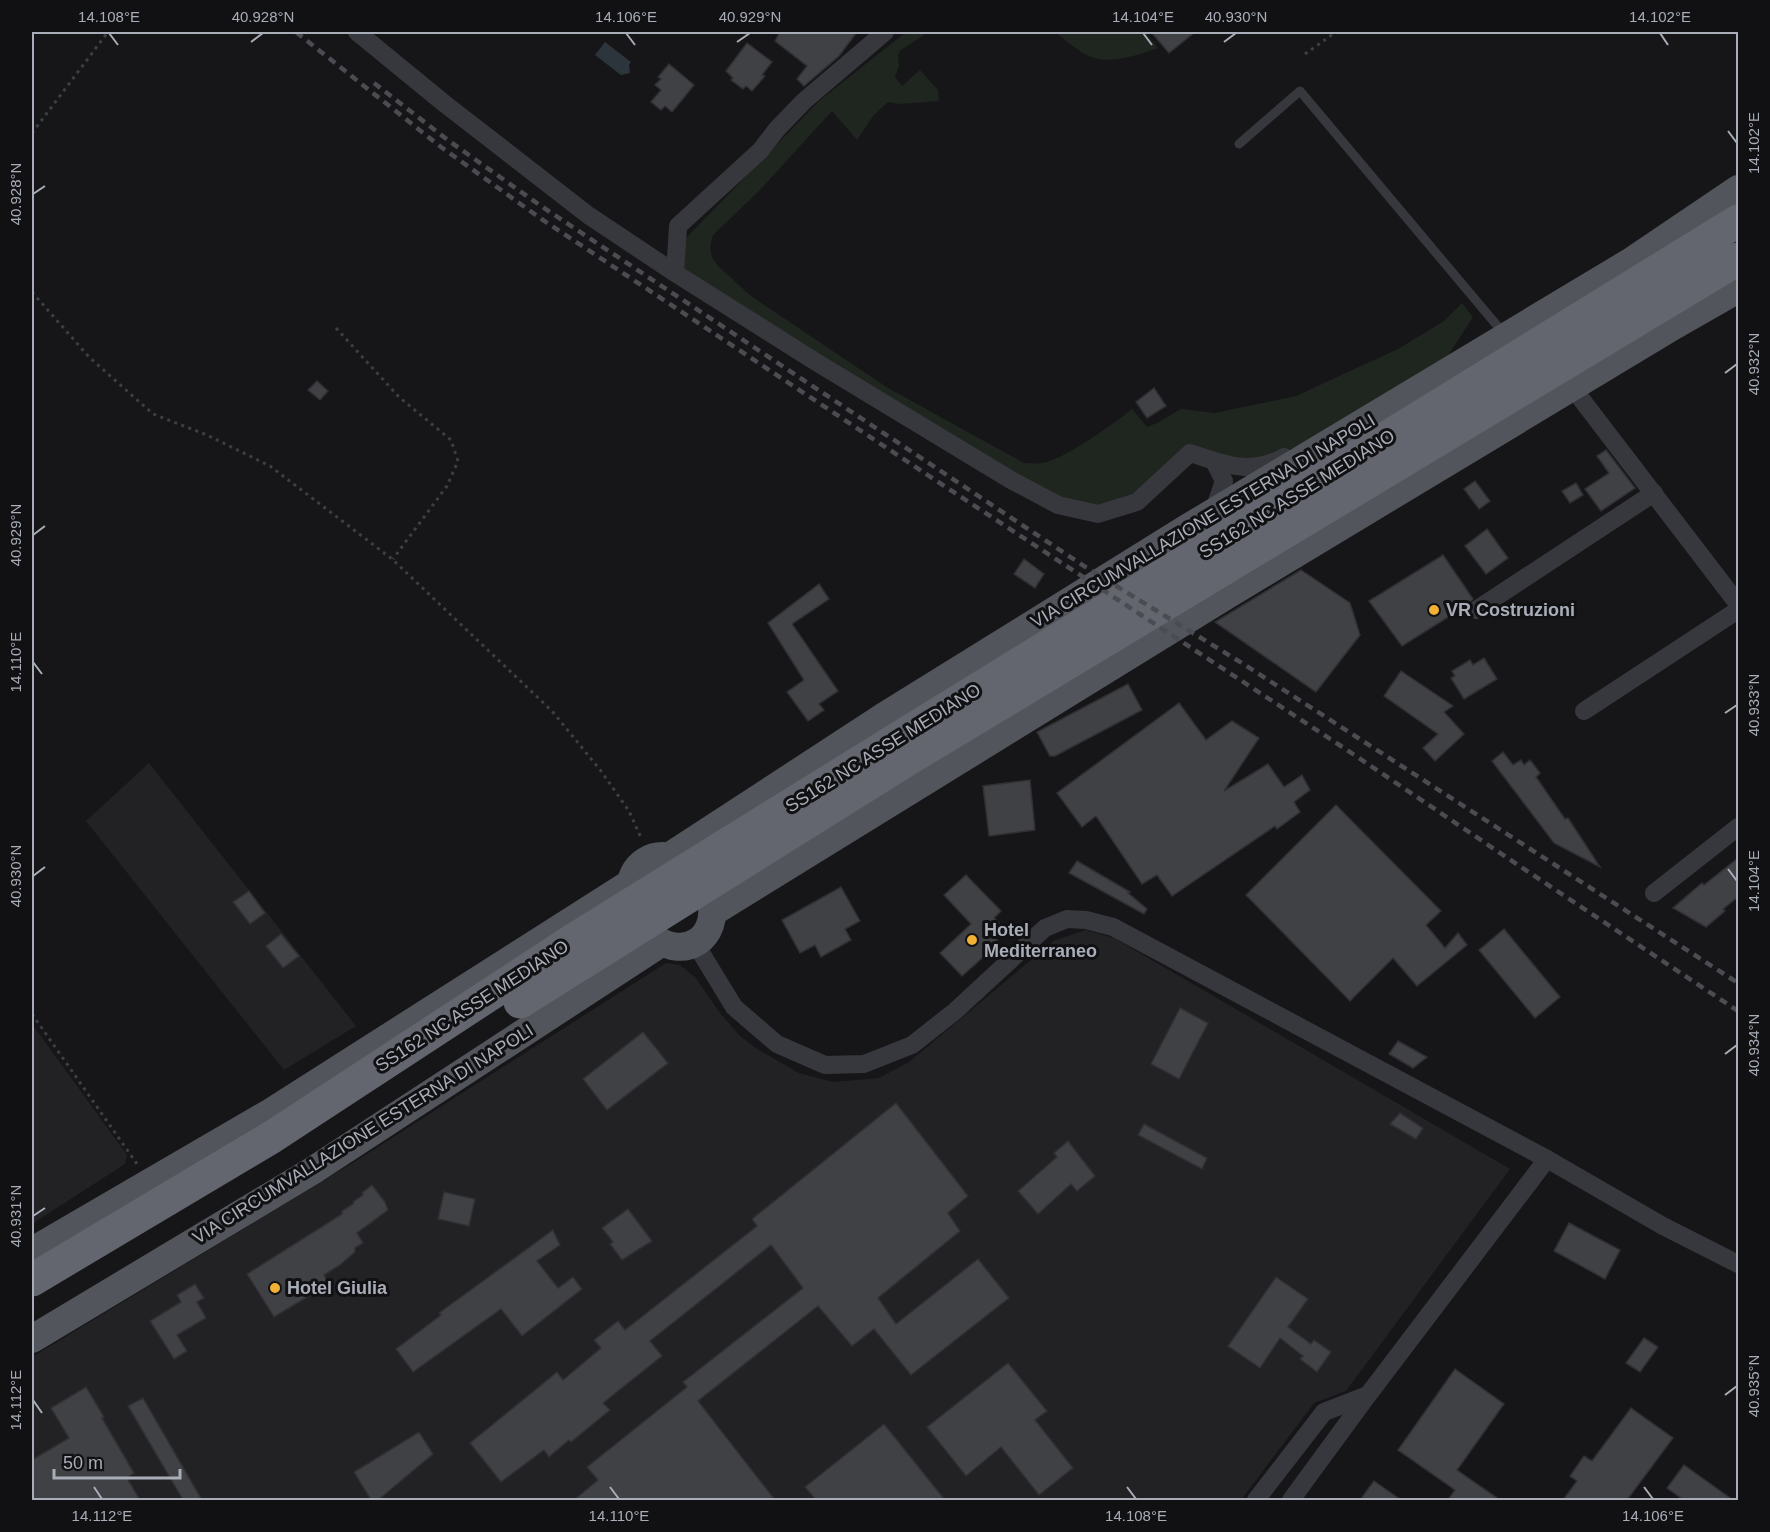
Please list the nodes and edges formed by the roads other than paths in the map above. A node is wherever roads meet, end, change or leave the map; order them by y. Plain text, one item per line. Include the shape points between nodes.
1 (357, 32) edge
2 (885, 32) edge
3 (1239, 144) dead end
4 (1738, 189) edge
5 (1738, 221) edge
6 (1738, 259) edge
7 (675, 273) junction
8 (1738, 289) edge
9 (1507, 336) junction
10 (1572, 387) junction
11 (1349, 431) junction
12 (1214, 461) junction
13 (1654, 494) junction
14 (1214, 513) junction
15 (1209, 562) junction
16 (1738, 604) edge
17 (1476, 610) dead end
18 (1738, 610) edge
19 (1584, 711) dead end
20 (1738, 827) edge
21 (1654, 893) dead end
22 (695, 943) junction
23 (1547, 1159) junction
24 (32, 1251) edge
25 (1738, 1264) edge
26 (70, 1271) junction
27 (32, 1280) edge
28 (32, 1306) edge
29 (32, 1339) edge
30 (1368, 1395) junction
31 (1256, 1500) edge
32 (1292, 1500) edge

1 - 7 street via 588,214
2 - 7 street via 804,101 760,152 678,225
3 - 9 lane via 1300,91
4 - 9 main road, VIA CIRCUMVALLAZIONE ESTERNA DI NAPOLI via 1630,262
5 - 15 highway, SS162 NC ASSE MEDIANO
6 - 15 highway, SS162 NC ASSE MEDIANO
7 - 12 street via 913,421 1058,505 1098,514 1137,501 1190,453
8 - 10 main road, VIA CIRCUMVALLAZIONE ESTERNA DI NAPOLI
9 - 11 main road, VIA CIRCUMVALLAZIONE ESTERNA DI NAPOLI
10 - 13 street
10 - 15 main road, VIA CIRCUMVALLAZIONE ESTERNA DI NAPOLI
11 - 12 street via 1316,439 1268,465 1240,467
11 - 14 main road, VIA CIRCUMVALLAZIONE ESTERNA DI NAPOLI
12 - 14 street via 1224,481
13 - 16 street
13 - 17 street
14 - 15 main road, VIA CIRCUMVALLAZIONE ESTERNA DI NAPOLI
15 - 22 main road, VIA CIRCUMVALLAZIONE ESTERNA DI NAPOLI via 925,781 712,906 712,923
15 - 24 main road, VIA CIRCUMVALLAZIONE ESTERNA DI NAPOLI via 883,717 677,858 650,858 633,873 629,890 271,1112
15 - 26 highway, SS162 NC ASSE MEDIANO via 897,739 573,940
18 - 19 street
20 - 21 street
22 - 23 street via 734,1006 777,1044 825,1065 864,1064 912,1045 1045,928 1066,919 1086,920 1113,927
22 - 29 main road, VIA CIRCUMVALLAZIONE ESTERNA DI NAPOLI via 675,947 658,940 312,1171
23 - 25 street
23 - 30 street
26 - 27 highway, SS162 NC ASSE MEDIANO
26 - 28 highway, SS162 NC ASSE MEDIANO
30 - 31 street via 1324,1412
30 - 32 street

